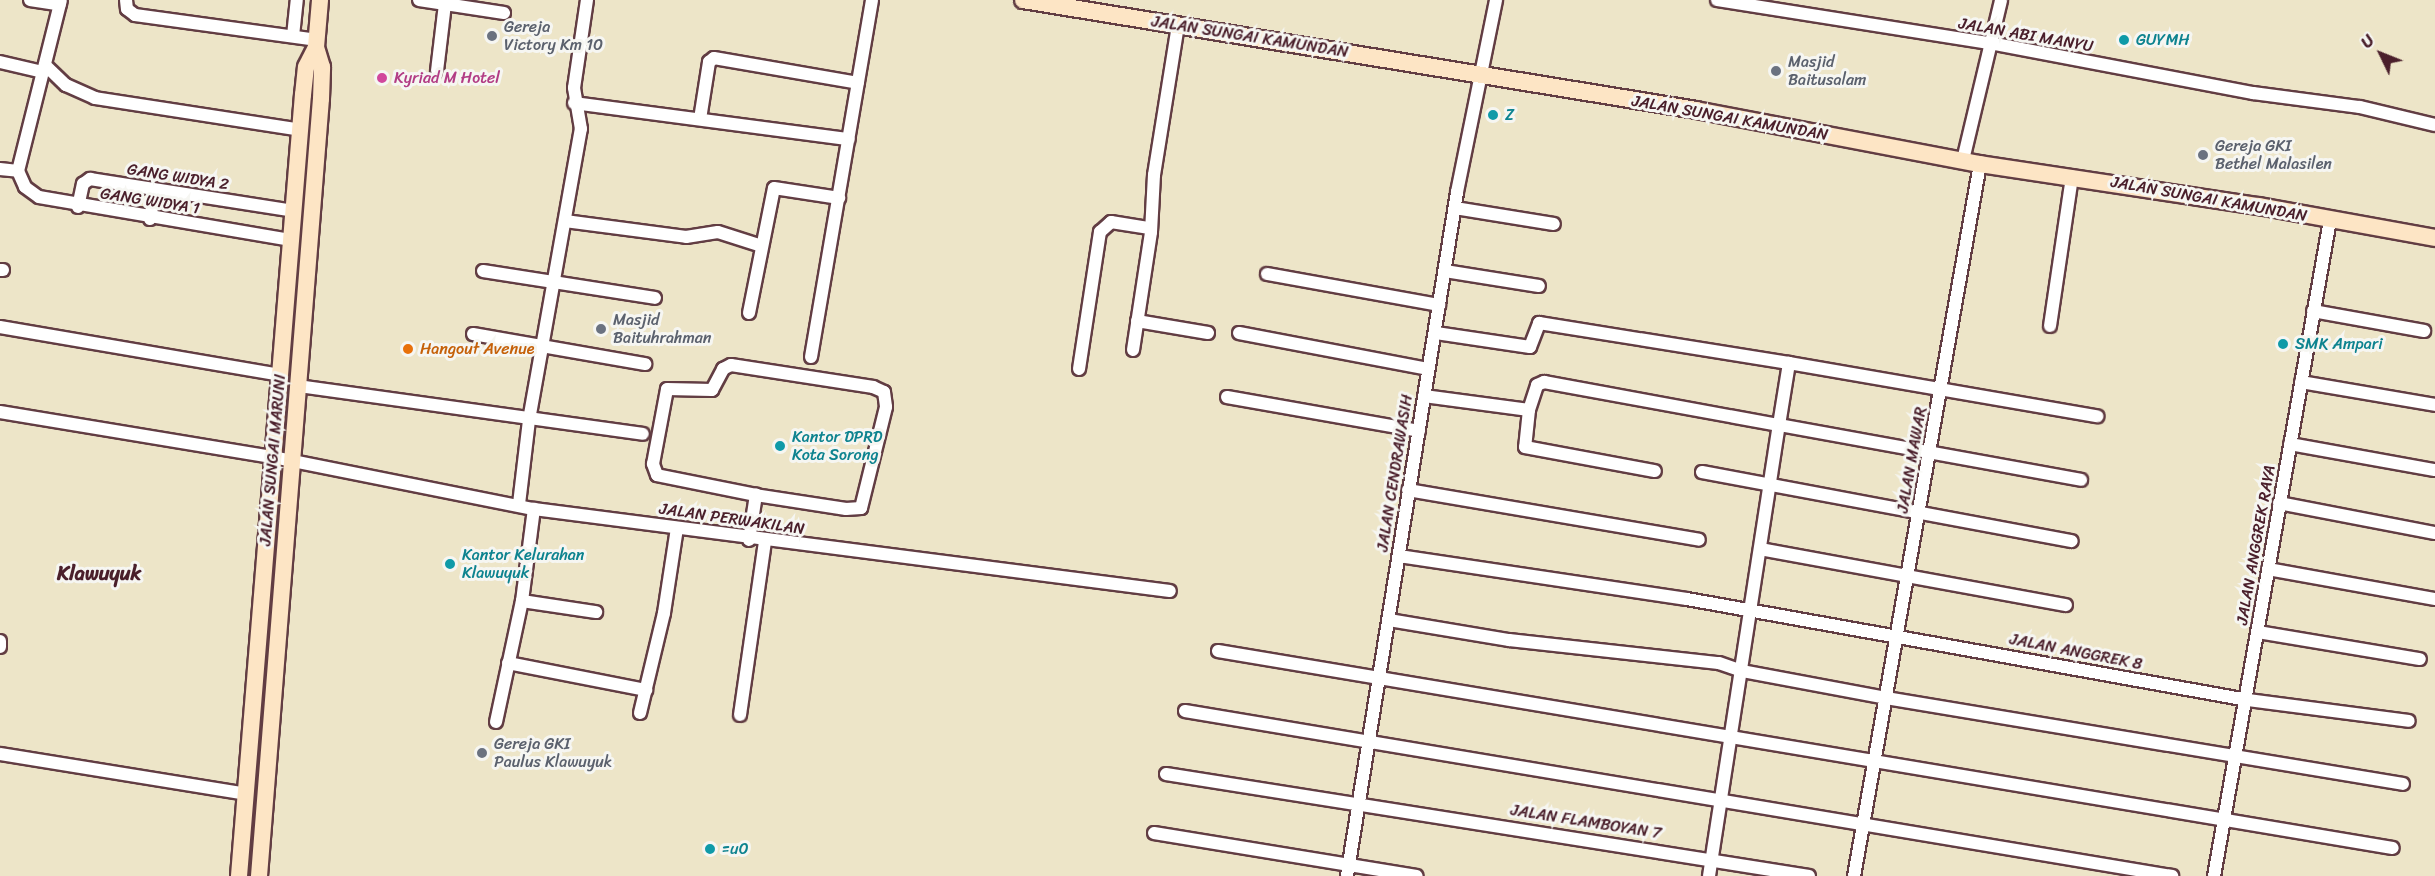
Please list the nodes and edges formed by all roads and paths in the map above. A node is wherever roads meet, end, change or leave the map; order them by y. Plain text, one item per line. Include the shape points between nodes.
1 (30, 0) edge
2 (126, 0) edge
3 (297, 0) edge
4 (320, 0) edge
5 (419, 0) edge
6 (587, 0) edge
7 (872, 0) edge
8 (1023, 0) edge
9 (1496, 0) edge
10 (1717, 0) edge
11 (2001, 0) edge
12 (60, 3) edge
13 (445, 4) junction
14 (504, 13) dead end
15 (1178, 25) junction
16 (293, 36) junction
17 (1990, 43) junction
18 (316, 44) junction
19 (0, 62) edge
20 (44, 69) junction
21 (437, 71) dead end
22 (1479, 75) junction
23 (858, 83) junction
24 (574, 103) junction
25 (700, 119) junction
26 (2435, 125) edge
27 (301, 130) junction
28 (849, 139) junction
29 (1963, 160) junction
30 (1980, 164) junction
31 (0, 169) edge
32 (18, 171) junction
33 (2072, 177) junction
34 (155, 191) junction
35 (839, 198) junction
36 (78, 207) junction
37 (1455, 208) junction
38 (294, 211) junction
39 (150, 219) junction
40 (2330, 220) junction
41 (565, 221) junction
42 (1554, 224) dead end
43 (1150, 228) junction
44 (2435, 238) edge
45 (291, 240) junction
46 (762, 246) junction
47 (483, 271) dead end
48 (1445, 272) junction
49 (1268, 274) dead end
50 (555, 284) junction
51 (1539, 286) dead end
52 (655, 298) dead end
53 (1439, 306) junction
54 (2313, 311) junction
55 (750, 313) dead end
56 (1137, 321) junction
57 (2050, 326) dead end
58 (0, 327) edge
59 (2424, 331) dead end
60 (1208, 333) dead end
61 (1239, 333) dead end
62 (1437, 333) junction
63 (473, 334) dead end
64 (542, 348) junction
65 (1133, 350) dead end
66 (811, 357) dead end
67 (1789, 363) junction
68 (645, 364) dead end
69 (1079, 369) dead end
70 (1428, 369) junction
71 (280, 375) junction
72 (2301, 382) junction
73 (298, 386) junction
74 (1942, 388) junction
75 (1424, 396) junction
76 (1227, 397) dead end
77 (2435, 405) edge
78 (1529, 410) junction
79 (0, 412) edge
80 (2097, 416) dead end
81 (529, 420) junction
82 (1779, 425) junction
83 (1419, 431) junction
84 (643, 434) dead end
85 (2290, 444) junction
86 (1931, 451) junction
87 (273, 457) junction
88 (292, 461) junction
89 (2435, 470) edge
90 (1655, 471) dead end
91 (1702, 472) dead end
92 (2081, 480) dead end
93 (1771, 487) junction
94 (1408, 490) junction
95 (756, 495) junction
96 (2279, 503) junction
97 (519, 504) junction
98 (534, 509) junction
99 (1920, 512) junction
100 (677, 528) junction
101 (2435, 533) edge
102 (749, 540) junction
103 (1699, 540) dead end
104 (2072, 541) dead end
105 (765, 542) junction
106 (1760, 549) junction
107 (1399, 556) junction
108 (2268, 569) junction
109 (1907, 576) junction
110 (1170, 591) dead end
111 (2435, 599) edge
112 (522, 601) junction
113 (2066, 606) dead end
114 (1748, 609) junction
115 (596, 612) dead end
116 (1389, 620) junction
117 (2258, 632) junction
118 (1898, 637) junction
119 (0, 642) edge
120 (0, 647) edge
121 (1218, 651) dead end
122 (2420, 659) dead end
123 (508, 663) junction
124 (1742, 671) junction
125 (1379, 680) junction
126 (646, 690) junction
127 (1886, 699) junction
128 (2247, 700) junction
129 (1185, 711) dead end
130 (640, 713) dead end
131 (740, 715) dead end
132 (2409, 721) dead end
133 (496, 722) dead end
134 (1732, 737) junction
135 (1369, 743) junction
136 (0, 754) edge
137 (2236, 759) junction
138 (1874, 761) junction
139 (1166, 774) dead end
140 (2403, 784) dead end
141 (246, 794) junction
142 (1722, 799) junction
143 (1358, 802) junction
144 (2225, 819) junction
145 (1862, 823) junction
146 (1154, 833) dead end
147 (2393, 848) dead end
148 (1712, 859) junction
149 (1348, 870) edge
150 (239, 876) edge
151 (259, 876) edge
152 (1416, 876) edge
153 (1709, 876) edge
154 (1809, 876) edge
155 (1854, 876) edge
156 (2172, 876) edge
157 (2214, 876) edge

1 - 12 street
2 - 16 street via 127,9 135,15
3 - 16 street
4 - 18 main road, JALAN SUNGAI MARUNI
5 - 13 street
6 - 24 street
7 - 23 street
8 - 15 main road, JALAN SUNGAI KAMUNDAN
9 - 22 street, JALAN CENDRAWASIH
10 - 17 street, JALAN ABI MANYU
11 - 17 street
12 - 20 street
13 - 14 street
13 - 21 street
15 - 22 main road, JALAN SUNGAI KAMUNDAN
15 - 43 street via 1154,175
16 - 18 street
17 - 26 street, JALAN ABI MANYU via 2253,93 2360,107
17 - 29 street
18 - 27 main road, JALAN SUNGAI MARUNI via 306,67
18 - 73 main road, JALAN SUNGAI MARUNI via 322,66 321,99
19 - 20 street
20 - 27 street via 66,85 95,98
20 - 32 street
22 - 29 main road, JALAN SUNGAI KAMUNDAN
22 - 37 street, JALAN CENDRAWASIH
23 - 25 street via 714,58 709,62
23 - 28 street
24 - 25 street
24 - 41 street via 581,129
25 - 28 street
27 - 38 main road, JALAN SUNGAI MARUNI
28 - 35 street
29 - 30 main road, JALAN SUNGAI KAMUNDAN
30 - 33 main road, JALAN SUNGAI KAMUNDAN
30 - 74 street, JALAN MAWAR
31 - 32 street
32 - 36 street, GANG WIDYA 1 via 35,195
33 - 40 main road, JALAN SUNGAI KAMUNDAN
33 - 57 street
34 - 36 street, GANG WIDYA 2 via 88,180
34 - 38 street, GANG WIDYA 2
34 - 39 street
35 - 46 street via 774,188
35 - 66 street
36 - 39 street, GANG WIDYA 1
37 - 42 street
37 - 48 street, JALAN CENDRAWASIH
38 - 45 main road, JALAN SUNGAI MARUNI
39 - 45 street, GANG WIDYA 1
40 - 44 main road, JALAN SUNGAI KAMUNDAN
40 - 54 street, JALAN ANGGREK RAYA
41 - 46 street via 686,237 718,232
41 - 50 street
43 - 56 street
43 - 69 street via 1111,222 1100,232
45 - 71 main road, JALAN SUNGAI MARUNI
46 - 55 street
47 - 50 street
48 - 51 street
48 - 53 street, JALAN CENDRAWASIH
49 - 53 street
50 - 52 street
50 - 64 street
53 - 62 street, JALAN CENDRAWASIH
54 - 59 street
54 - 72 street, JALAN ANGGREK RAYA
56 - 60 street
56 - 65 street
58 - 71 street
61 - 70 street
62 - 67 street via 1530,347 1539,323
62 - 70 street, JALAN CENDRAWASIH
63 - 64 street
64 - 68 street
64 - 81 street
67 - 74 street
67 - 82 street
70 - 75 street, JALAN CENDRAWASIH
71 - 87 main road, JALAN SUNGAI MARUNI
72 - 77 street
72 - 85 street, JALAN ANGGREK RAYA
73 - 81 street
73 - 88 main road, JALAN SUNGAI MARUNI
74 - 80 street
74 - 86 street, JALAN MAWAR
75 - 78 street
75 - 83 street, JALAN CENDRAWASIH
76 - 83 street
78 - 82 street via 1537,385 1544,382
78 - 90 street via 1525,447
79 - 87 street, JALAN PERWAKILAN
81 - 84 street
81 - 97 street
82 - 86 street
82 - 93 street
83 - 94 street, JALAN CENDRAWASIH
85 - 89 street
85 - 96 street, JALAN ANGGREK RAYA
86 - 92 street
86 - 99 street, JALAN MAWAR
87 - 88 street, JALAN PERWAKILAN
87 - 141 main road, JALAN SUNGAI MARUNI
88 - 97 street, JALAN PERWAKILAN
88 - 151 main road, JALAN SUNGAI MARUNI
91 - 93 street
93 - 99 street
93 - 106 street
94 - 103 street
94 - 107 street, JALAN CENDRAWASIH
95 - 95 street via 657,475 653,464 667,389 709,391 730,365 873,387 884,392 886,407 861,508
95 - 102 street
96 - 101 street
96 - 108 street, JALAN ANGGREK RAYA
97 - 98 street, JALAN PERWAKILAN
98 - 100 street, JALAN PERWAKILAN
98 - 112 street
99 - 104 street
99 - 109 street, JALAN MAWAR
100 - 102 street, JALAN PERWAKILAN
100 - 126 street via 664,614
102 - 105 street, JALAN PERWAKILAN
105 - 110 street, JALAN PERWAKILAN
105 - 131 street
106 - 109 street
106 - 114 street
107 - 114 street, JALAN ANGGREK 8
107 - 116 street, JALAN CENDRAWASIH
108 - 111 street
108 - 117 street, JALAN ANGGREK RAYA
109 - 113 street
109 - 118 street, JALAN MAWAR
112 - 115 street
112 - 123 street
114 - 118 street, JALAN ANGGREK 8
114 - 124 street
116 - 124 street via 1509,640 1704,661
116 - 125 street, JALAN CENDRAWASIH
117 - 122 street
117 - 128 street, JALAN ANGGREK RAYA
118 - 127 street, JALAN MAWAR
118 - 128 street, JALAN ANGGREK 8
119 - 120 street
121 - 125 street
123 - 126 street
123 - 133 street
124 - 127 street
124 - 134 street
125 - 134 street
125 - 135 street, JALAN CENDRAWASIH
126 - 130 street
127 - 137 street
127 - 138 street, JALAN MAWAR
128 - 132 street, JALAN ANGGREK 8
128 - 137 street, JALAN ANGGREK RAYA
129 - 135 street
134 - 138 street
134 - 142 street
135 - 142 street
135 - 143 street, JALAN CENDRAWASIH
136 - 141 street
137 - 140 street
137 - 144 street, JALAN ANGGREK RAYA
138 - 144 street
138 - 145 street, JALAN MAWAR
139 - 143 street, JALAN FLAMBOYAN 7
141 - 150 main road, JALAN SUNGAI MARUNI
142 - 145 street
142 - 148 street
143 - 148 street, JALAN FLAMBOYAN 7
143 - 149 street, JALAN CENDRAWASIH
144 - 147 street
144 - 157 street, JALAN ANGGREK RAYA
145 - 155 street, JALAN MAWAR
145 - 156 street
146 - 149 street
148 - 153 street
148 - 154 street, JALAN FLAMBOYAN 7
149 - 152 street

